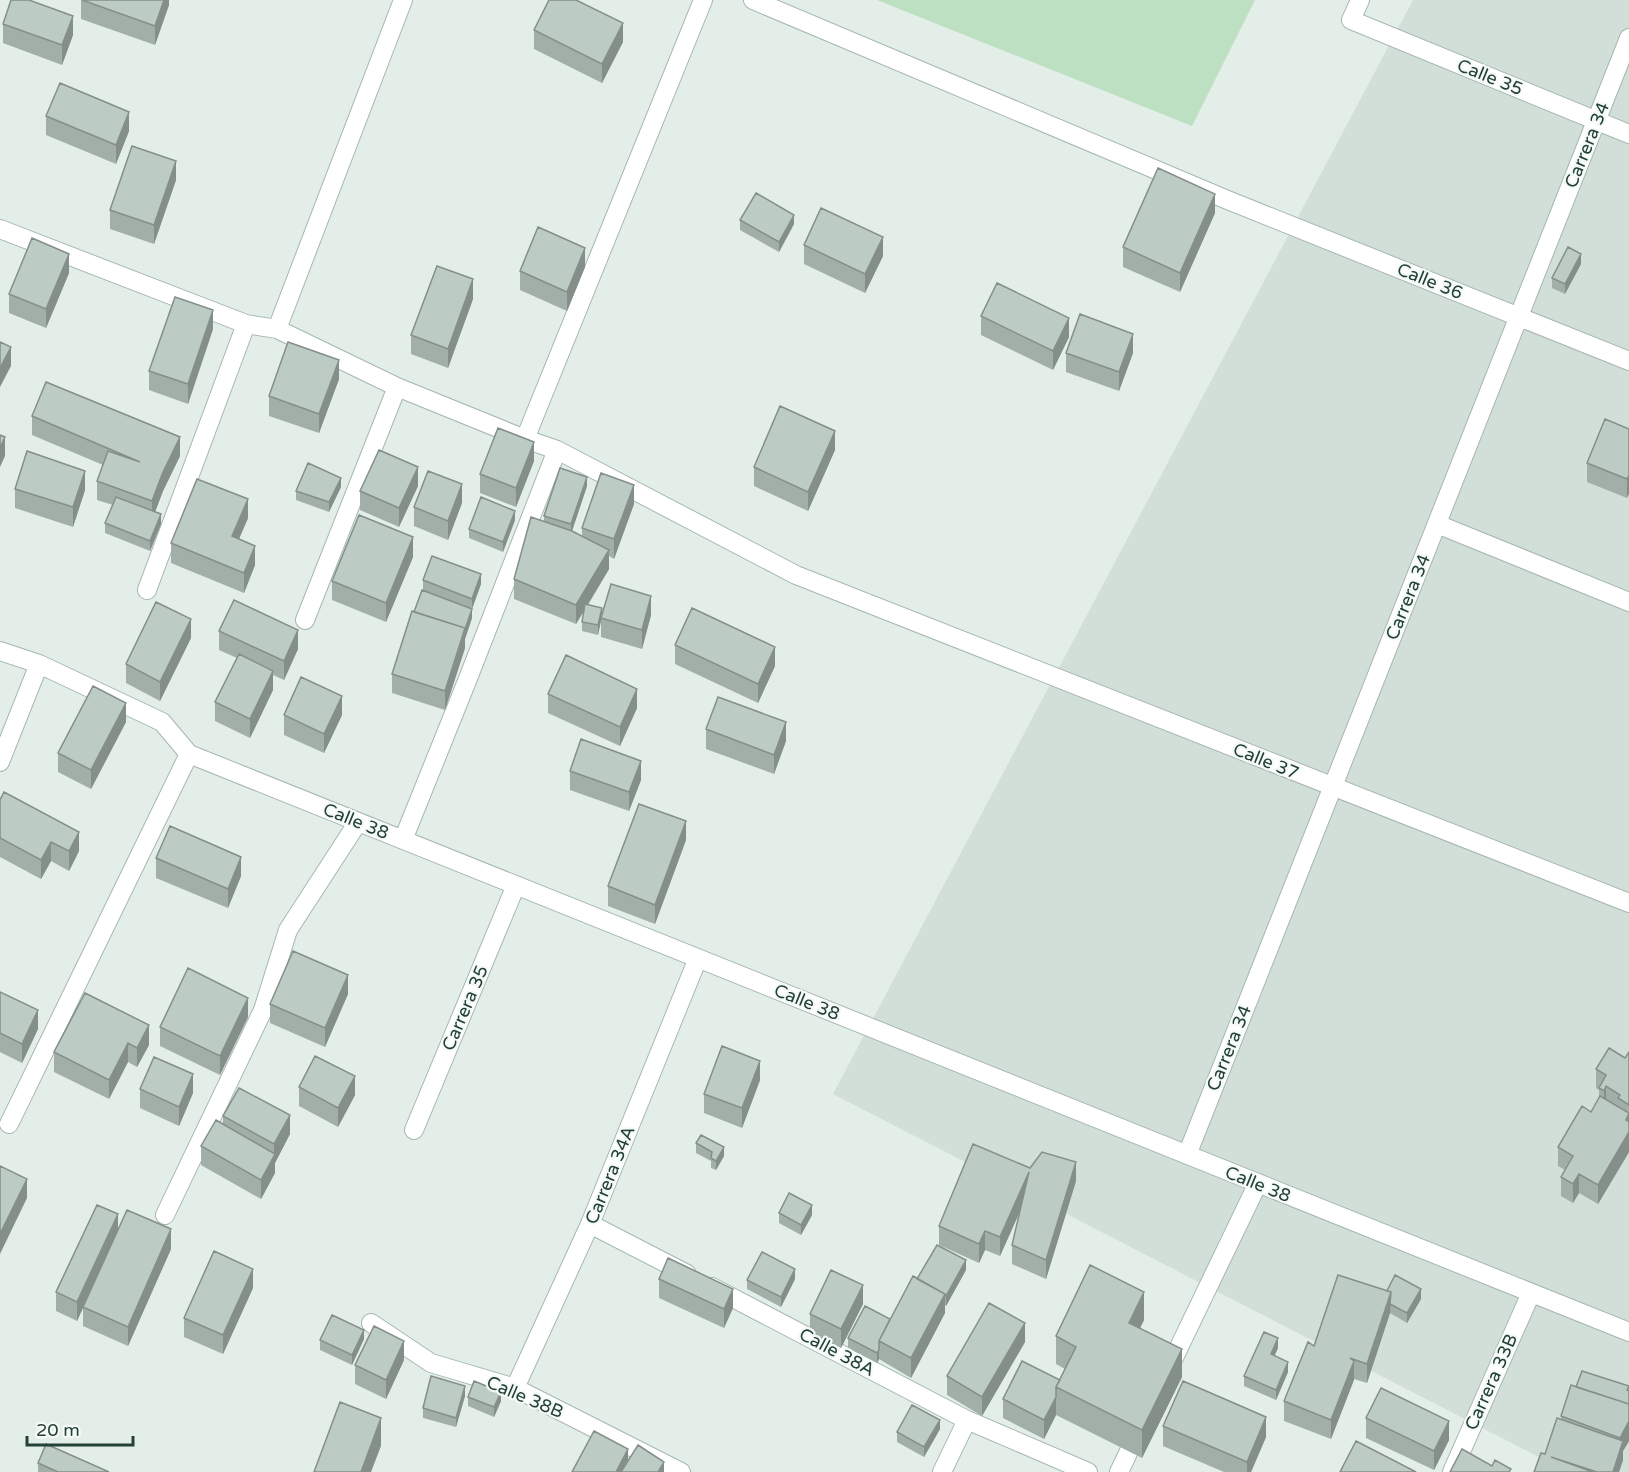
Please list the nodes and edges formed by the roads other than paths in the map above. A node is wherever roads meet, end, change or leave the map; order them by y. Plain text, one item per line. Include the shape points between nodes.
1 (403, 0) edge
2 (703, 0) edge
3 (753, 0) edge
4 (1360, 0) edge
5 (1629, 38) edge
6 (1597, 120) junction
7 (1629, 134) edge
8 (0, 229) edge
9 (1518, 317) junction
10 (246, 324) junction
11 (277, 329) junction
12 (1629, 361) edge
13 (397, 387) junction
14 (525, 439) junction
15 (557, 450) junction
16 (1437, 524) junction
17 (147, 590) dead end
18 (1629, 602) edge
19 (305, 620) dead end
20 (0, 651) edge
21 (39, 664) junction
22 (189, 754) junction
23 (0, 762) edge
24 (1332, 787) junction
25 (358, 822) junction
26 (403, 840) junction
27 (516, 885) junction
28 (1629, 903) edge
29 (698, 958) junction
30 (9, 1124) dead end
31 (414, 1130) dead end
32 (1187, 1155) junction
33 (1258, 1183) junction
34 (165, 1215) dead end
35 (590, 1224) junction
36 (1531, 1293) junction
37 (371, 1323) dead end
38 (1629, 1332) edge
39 (1160, 1386) edge
40 (515, 1389) junction
41 (1144, 1419) edge
42 (967, 1420) junction
43 (681, 1472) edge
44 (942, 1472) edge
45 (1088, 1472) edge
46 (1119, 1472) edge
47 (1452, 1472) edge

1 - 11 street
2 - 14 street
3 - 9 street, Calle 36 via 1230,201
4 - 6 street, Calle 35 via 1352,20
5 - 6 street, Carrera 34
6 - 7 street, Calle 35
6 - 9 street, Carrera 34
8 - 10 street, Calle 37
9 - 12 street, Calle 36
9 - 16 street, Carrera 34
10 - 11 street, Calle 37
10 - 17 street
11 - 13 street, Calle 37
13 - 14 street, Calle 37
13 - 19 street
14 - 15 street, Calle 37
15 - 24 street, Calle 37 via 796,575
15 - 26 street
16 - 18 street
16 - 24 street, Carrera 34
20 - 21 street, Calle 38
21 - 22 street, Calle 38 via 162,722
21 - 23 street
22 - 25 street, Calle 38
22 - 30 street
24 - 28 street, Calle 37
24 - 32 street, Carrera 34
25 - 26 street, Calle 38
25 - 34 street via 288,930 263,1010
26 - 27 street, Calle 38
27 - 29 street, Calle 38
27 - 31 street, Carrera 35
29 - 32 street, Calle 38
29 - 35 street, Carrera 34A
32 - 33 street, Calle 38
33 - 36 street, Calle 38
33 - 39 street
35 - 40 street, Carrera 34A
35 - 42 street, Calle 38A
36 - 38 street, Calle 38
36 - 47 street, Carrera 33B
37 - 40 street, Calle 38B via 431,1363
40 - 43 street, Calle 38B
41 - 46 street
42 - 44 street
42 - 45 street, Calle 38A

